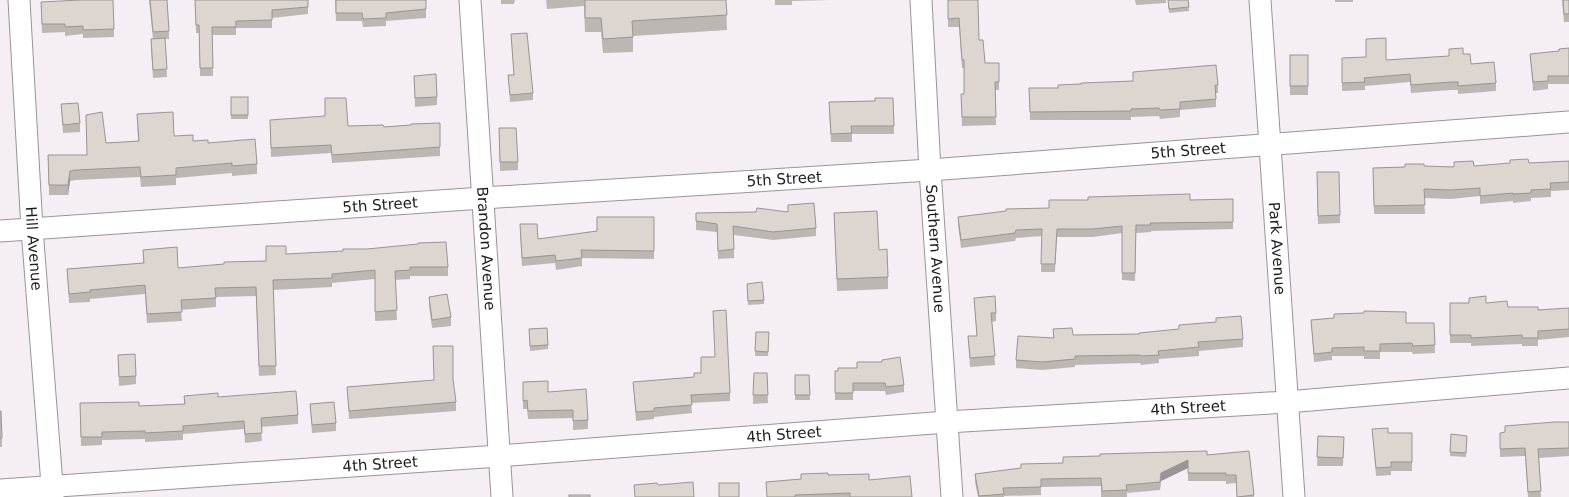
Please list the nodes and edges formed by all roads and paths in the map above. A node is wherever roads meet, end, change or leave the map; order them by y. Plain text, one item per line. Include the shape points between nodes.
1 (19, 0) edge
2 (470, 0) edge
3 (921, 0) edge
4 (1260, 0) edge
5 (1569, 122) edge
6 (1270, 145) junction
7 (930, 170) junction
8 (483, 198) junction
9 (32, 229) junction
10 (0, 231) edge
11 (1569, 378) edge
12 (1287, 402) junction
13 (947, 422) junction
14 (499, 456) junction
15 (0, 490) edge
16 (53, 492) edge
17 (502, 497) edge
18 (952, 497) edge
19 (1294, 497) edge

1 - 9 street, Hill Avenue
2 - 8 street, Brandon Avenue
3 - 7 street, Southern Avenue
4 - 6 street, Park Avenue
5 - 6 street, 5th Street
6 - 7 street, 5th Street
6 - 12 street, Park Avenue
7 - 8 street, 5th Street
7 - 13 street, Southern Avenue
8 - 9 street, 5th Street
8 - 14 street, Brandon Avenue
9 - 10 street, 5th Street
9 - 16 street, Hill Avenue
11 - 12 street, 4th Street
12 - 13 street, 4th Street
12 - 19 street, Park Avenue
13 - 14 street, 4th Street
13 - 18 street, Southern Avenue
14 - 16 street, 4th Street
14 - 17 street, Brandon Avenue
15 - 16 street, 4th Street

